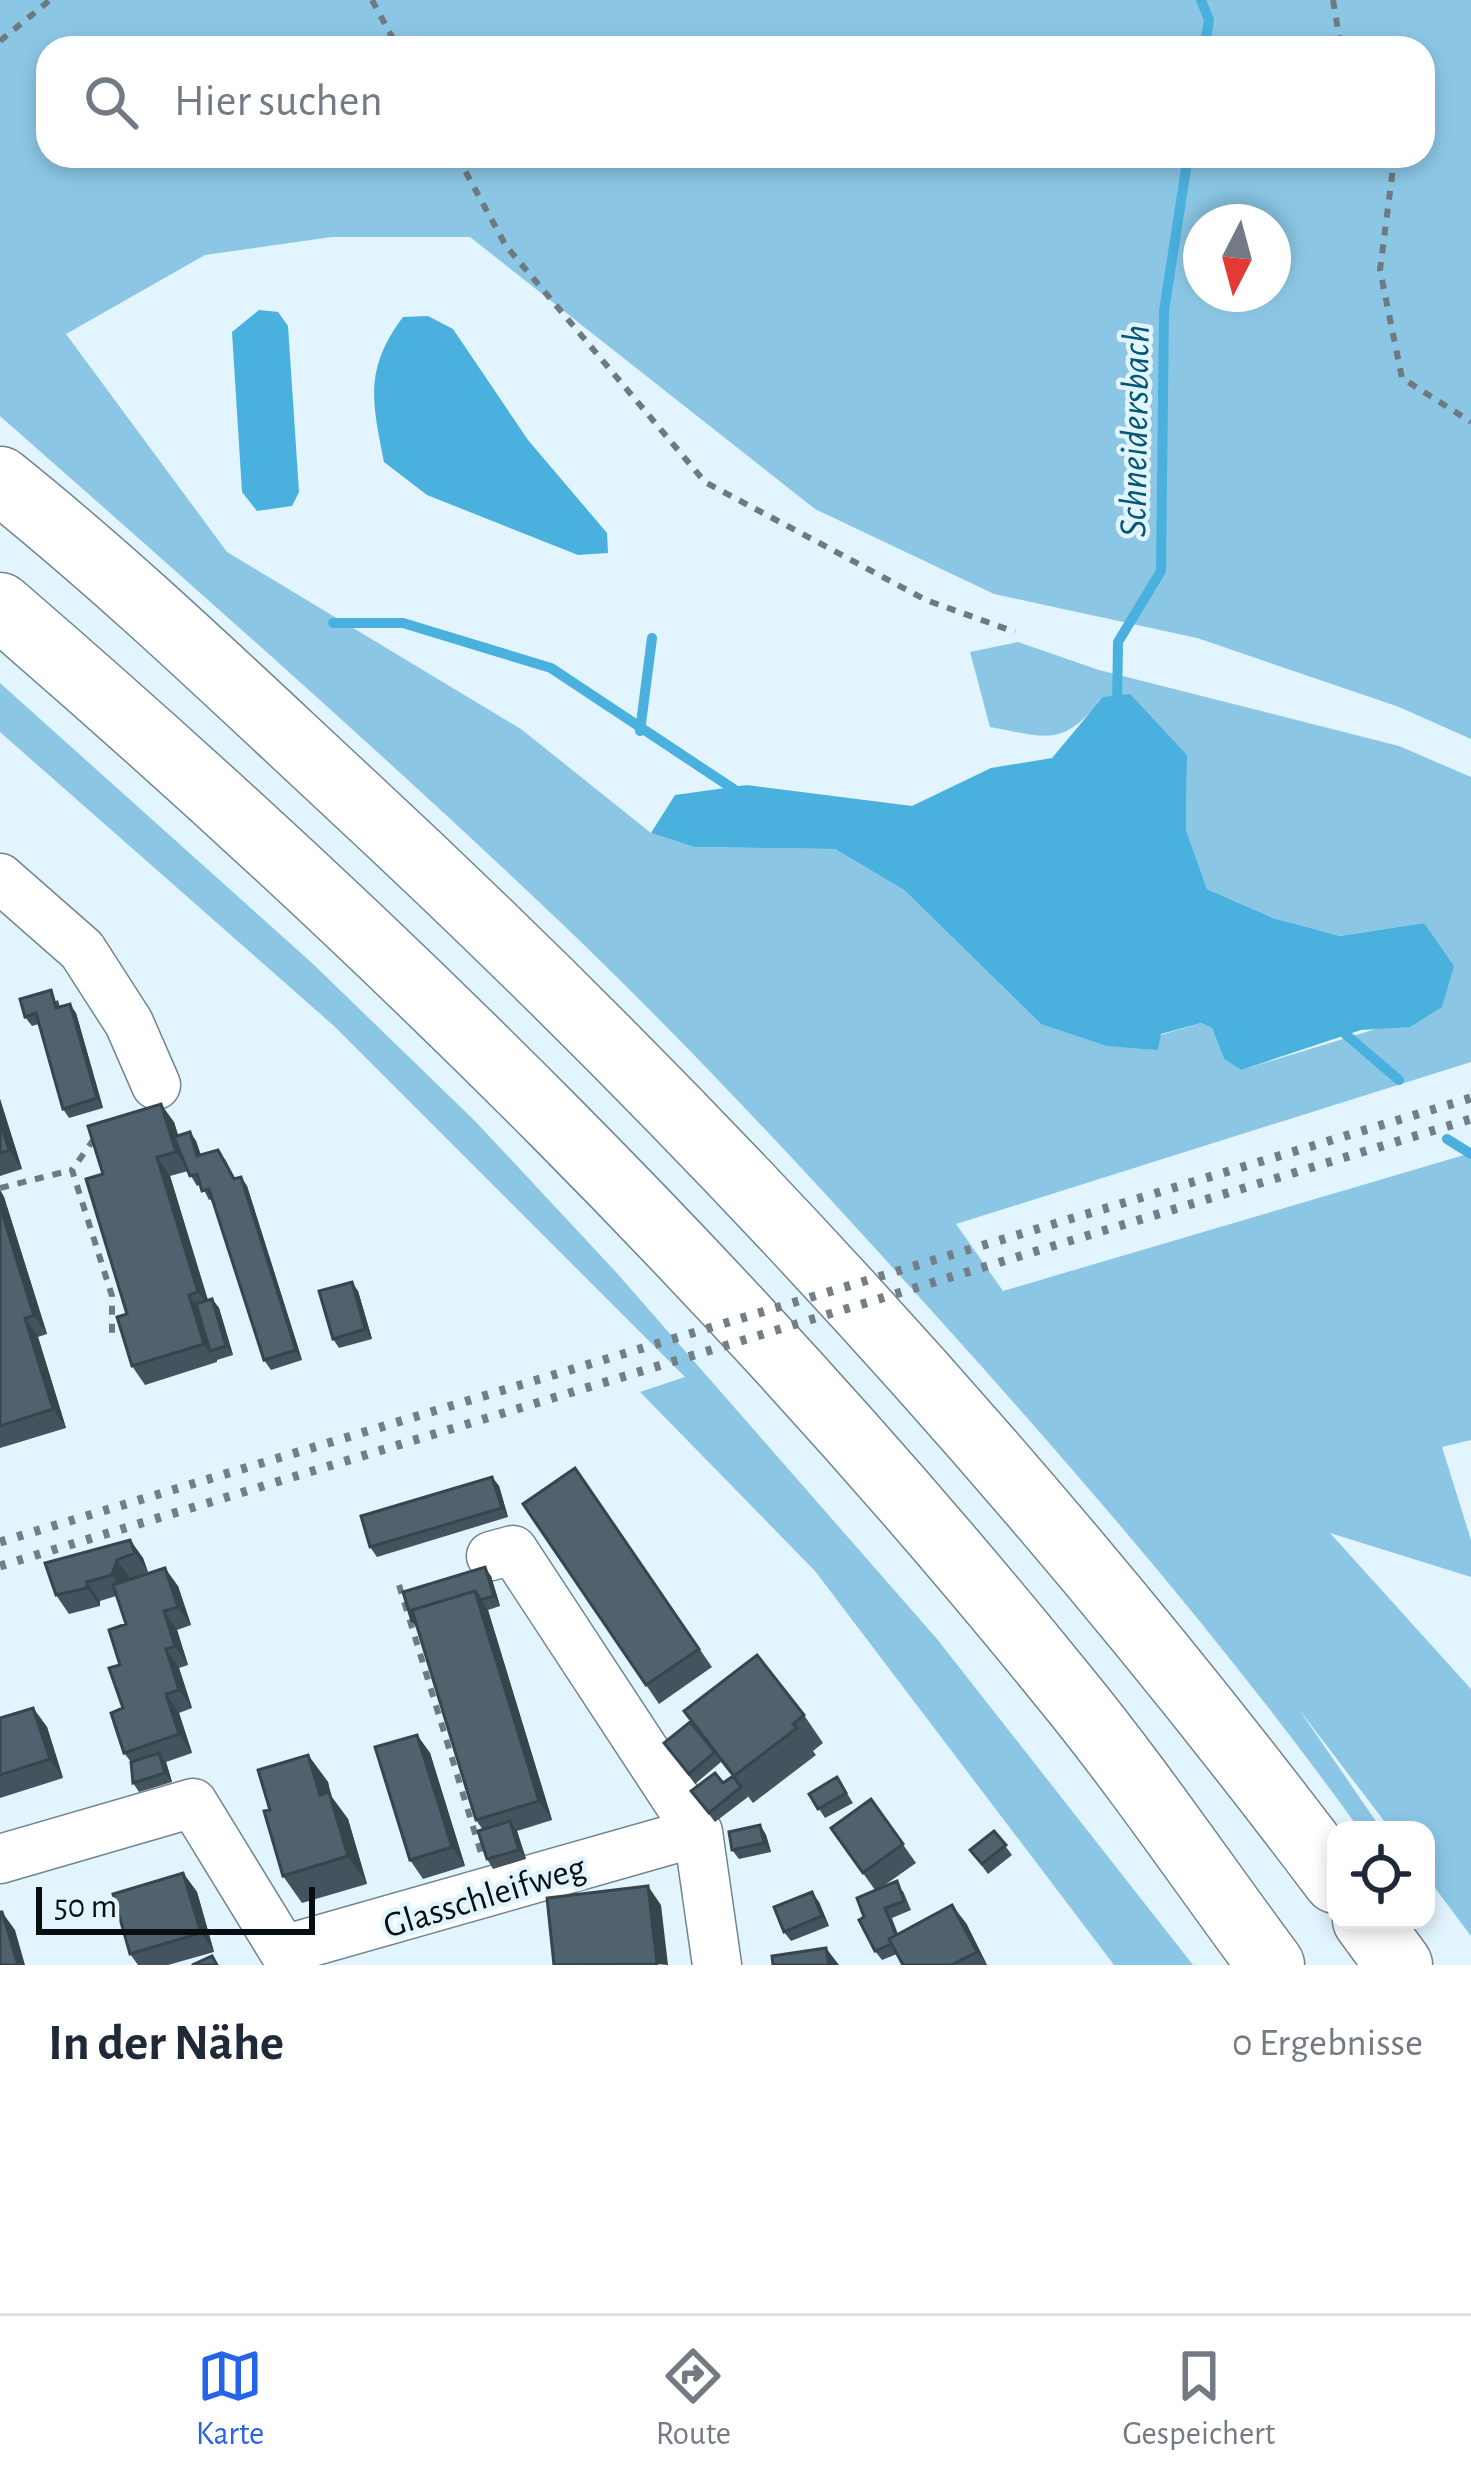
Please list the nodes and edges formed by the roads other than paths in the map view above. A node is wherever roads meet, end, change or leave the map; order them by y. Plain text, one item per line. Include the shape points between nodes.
1 (0, 480) edge
2 (0, 606) edge
3 (0, 878) edge
4 (156, 1085) road end
5 (491, 1556) dead end
6 (698, 1832) junction
7 (0, 1859) edge
8 (1327, 1868) edge
9 (1373, 1929) edge
10 (717, 1965) edge
11 (1271, 1965) edge
12 (1400, 1965) edge

1 - 8 highway via 532,962 774,1211 1149,1640
2 - 11 highway via 229,804 709,1280 1066,1688
3 - 4 street via 82,950 129,1023
5 - 6 street via 513,1550
6 - 7 street, Glasschleifweg via 283,1950 193,1803
6 - 10 street
9 - 12 highway

